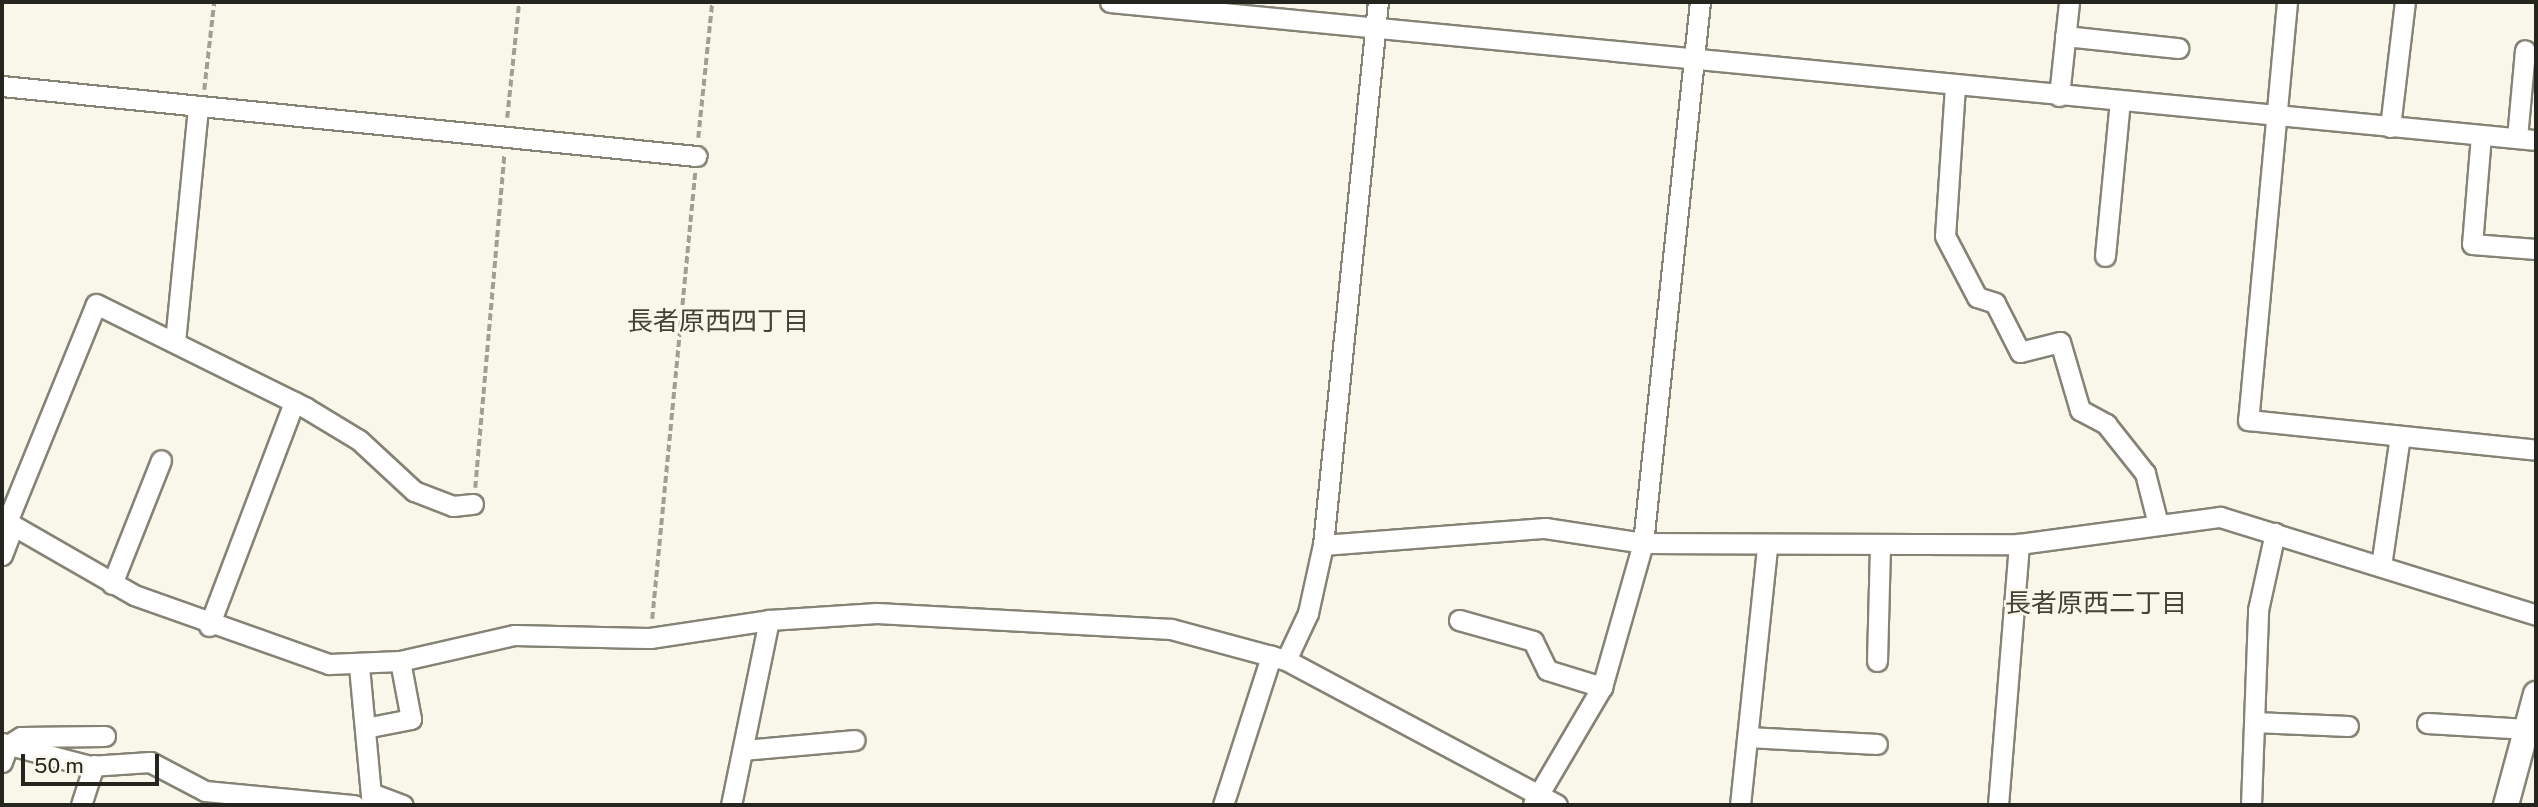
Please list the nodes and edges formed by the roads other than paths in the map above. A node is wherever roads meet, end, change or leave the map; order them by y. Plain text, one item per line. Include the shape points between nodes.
1 (1110, 2) edge
2 (1378, 2) edge
3 (1700, 2) edge
4 (2069, 2) edge
5 (2287, 2) edge
6 (2405, 2) edge
7 (1375, 28) junction
8 (2065, 36) junction
9 (2178, 48) dead end
10 (2525, 50) dead end
11 (1695, 63) junction
12 (2, 86) edge
13 (1955, 86) junction
14 (2059, 96) junction
15 (2120, 102) junction
16 (200, 106) junction
17 (2276, 116) junction
18 (2390, 127) junction
19 (2481, 135) junction
20 (2527, 139) edge
21 (696, 156) road end
22 (2536, 249) edge
23 (2105, 256) dead end
24 (175, 342) junction
25 (294, 402) junction
26 (2400, 436) junction
27 (2536, 450) edge
28 (161, 460) dead end
29 (473, 504) road end
30 (7, 522) edge
31 (2158, 524) junction
32 (2275, 533) junction
33 (1643, 543) junction
34 (2019, 544) junction
35 (1323, 545) junction
36 (1880, 545) junction
37 (1767, 547) junction
38 (2, 555) edge
39 (2381, 566) junction
40 (112, 584) junction
41 (2536, 615) edge
42 (769, 620) junction
43 (1460, 620) dead end
44 (209, 626) junction
45 (1279, 658) junction
46 (400, 661) junction
47 (1877, 661) dead end
48 (359, 666) junction
49 (1602, 687) junction
50 (2536, 694) edge
51 (2254, 722) junction
52 (2427, 723) dead end
53 (2348, 726) dead end
54 (365, 728) junction
55 (2526, 730) junction
56 (105, 736) dead end
57 (1748, 737) junction
58 (855, 740) dead end
59 (1877, 744) dead end
60 (4, 750) edge
61 (743, 750) junction
62 (94, 765) junction
63 (372, 799) edge
64 (1536, 800) edge
65 (81, 805) edge
66 (354, 805) edge
67 (403, 805) edge
68 (732, 805) edge
69 (1223, 805) edge
70 (1557, 805) edge
71 (1740, 805) edge
72 (1998, 805) edge
73 (2251, 805) edge
74 (2506, 805) edge

1 - 7 street
2 - 7 street
3 - 11 street
4 - 8 street
5 - 17 street
6 - 18 street
7 - 11 street
7 - 35 street
8 - 9 street
8 - 14 street
10 - 20 street
11 - 13 street
11 - 33 street
12 - 16 street
13 - 14 street
13 - 31 street via 1945,236 1977,297 1996,303 2020,352 2060,342 2080,410 2106,424 2145,473
14 - 15 street
15 - 17 street
15 - 23 street
16 - 21 street
16 - 24 street
17 - 18 street
17 - 26 street via 2248,420
18 - 19 street
19 - 20 street
19 - 22 street via 2472,244
24 - 25 street
24 - 30 street via 96,304
25 - 29 street via 359,440 414,491 453,506
25 - 44 street
26 - 27 street
26 - 39 street
28 - 40 street
30 - 38 street
30 - 40 street
31 - 32 street via 2220,517
31 - 34 street
32 - 39 street
32 - 51 street via 2258,610
33 - 35 street via 1545,528
33 - 37 street
33 - 49 street
34 - 36 street
34 - 72 street
35 - 45 street via 1308,613
36 - 37 street
36 - 47 street
37 - 57 street
39 - 41 street
40 - 44 street
42 - 45 street via 877,613 1109,624 1171,629
42 - 46 street via 650,638 514,635
42 - 61 street
43 - 49 street via 1533,641 1547,670
44 - 48 street via 304,659
45 - 64 street
45 - 69 street
46 - 48 street
46 - 54 street via 411,719
48 - 54 street
49 - 64 street
50 - 55 main road
51 - 53 street
51 - 73 street
52 - 55 street
54 - 63 street
55 - 74 main road
56 - 60 street via 21,737
57 - 59 street
57 - 71 street
58 - 61 street
60 - 62 street
61 - 68 street
62 - 65 street
62 - 66 street via 150,762 205,791
63 - 67 street
64 - 70 street

